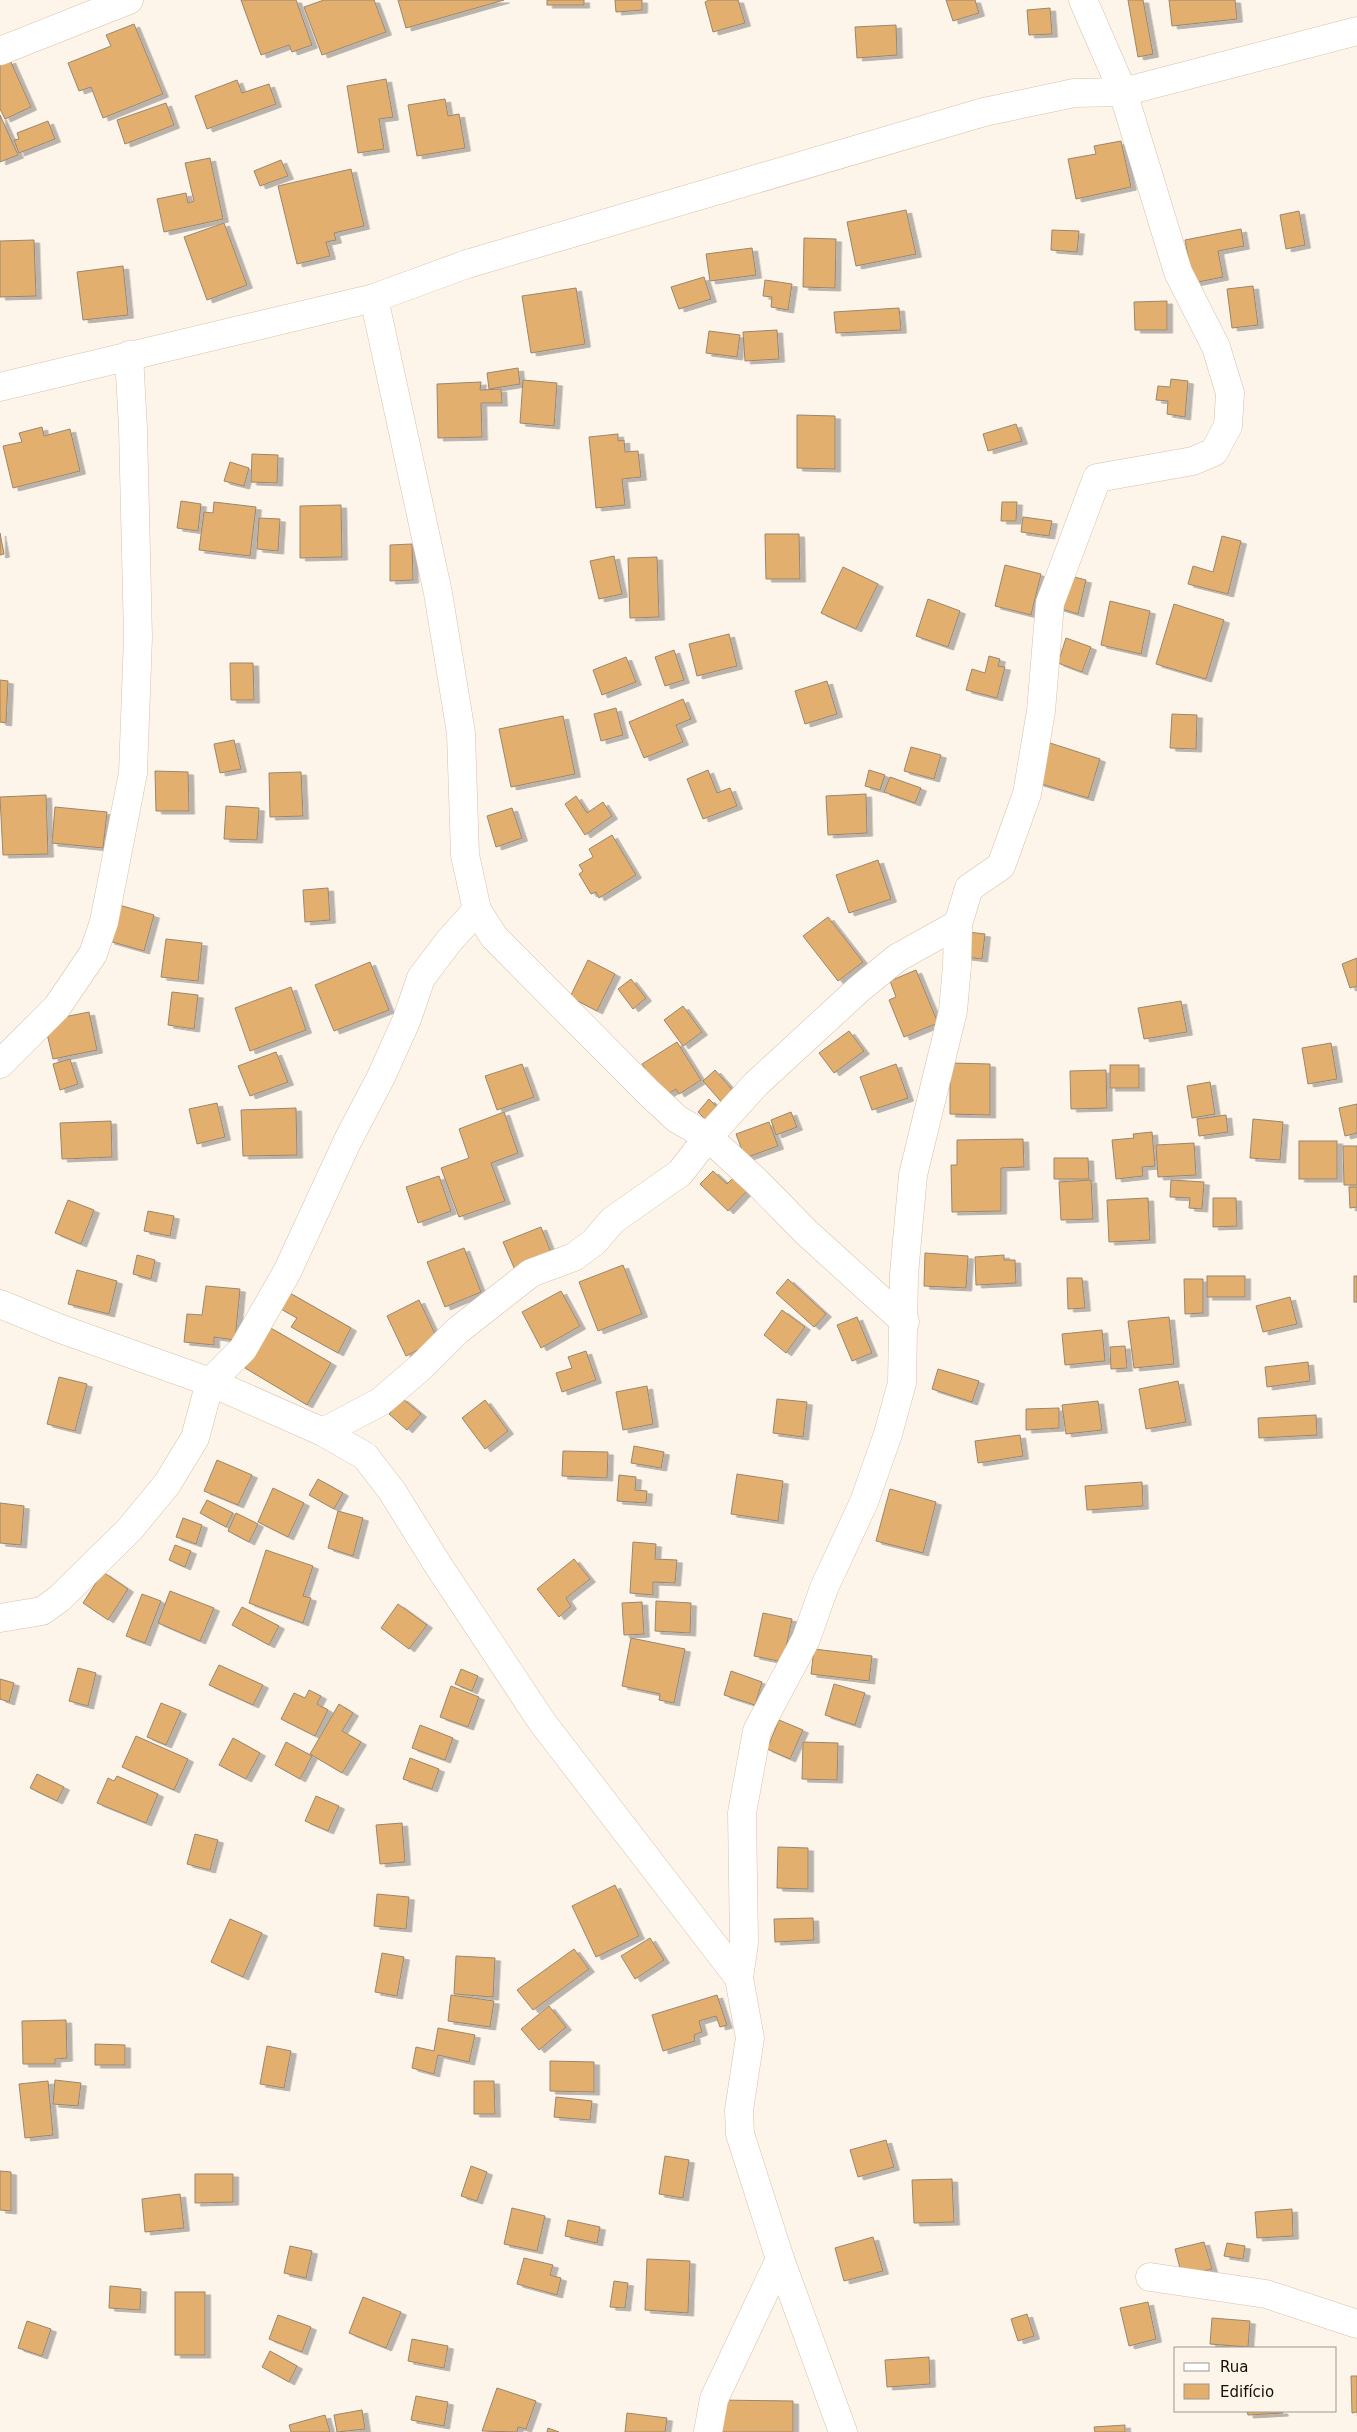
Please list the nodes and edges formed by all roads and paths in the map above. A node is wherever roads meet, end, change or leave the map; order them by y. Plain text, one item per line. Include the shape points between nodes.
1 (129, 0) edge
2 (1083, 0) edge
3 (1357, 31) edge
4 (0, 51) edge
5 (1124, 92) junction
6 (374, 298) junction
7 (129, 355) junction
8 (0, 386) edge
9 (477, 910) junction
10 (958, 924) junction
11 (0, 1064) edge
12 (708, 1137) junction
13 (0, 1304) edge
14 (905, 1322) junction
15 (210, 1382) junction
16 (323, 1432) junction
17 (0, 1618) edge
18 (738, 1978) junction
19 (780, 2258) junction
20 (1150, 2277) dead end
21 (1357, 2324) edge
22 (708, 2432) edge
23 (843, 2432) edge

1 - 4 street
2 - 5 street
3 - 5 street
5 - 6 street via 1074,93 984,112 467,264
5 - 10 street via 1178,272 1216,347 1230,393 1228,426 1214,452 1193,462 1097,478 1050,603 1041,711 1027,794 1001,866 969,888
6 - 7 street
6 - 9 street via 438,593 461,734 465,855
7 - 8 street
7 - 11 street via 138,637 134,774 104,922 93,954 57,1008
9 - 12 street via 494,938 649,1093 677,1118
9 - 15 street via 421,978 381,1077 287,1272 243,1349
10 - 12 street via 897,958 858,990 756,1084
10 - 14 street via 952,1011 913,1175 904,1274
12 - 14 street
12 - 16 street via 680,1172 613,1220 594,1242 574,1257 531,1273 457,1331 380,1402
13 - 15 street
14 - 18 street via 902,1383 864,1502 824,1588 806,1639 757,1731 742,1813 744,1943
15 - 16 street
15 - 17 street via 196,1438 167,1484 130,1529 60,1598 42,1610
16 - 18 street via 365,1456 392,1491 542,1722
18 - 19 street via 750,2038 739,2110 740,2134
19 - 22 street via 714,2399
19 - 23 street
20 - 21 street via 1266,2294

